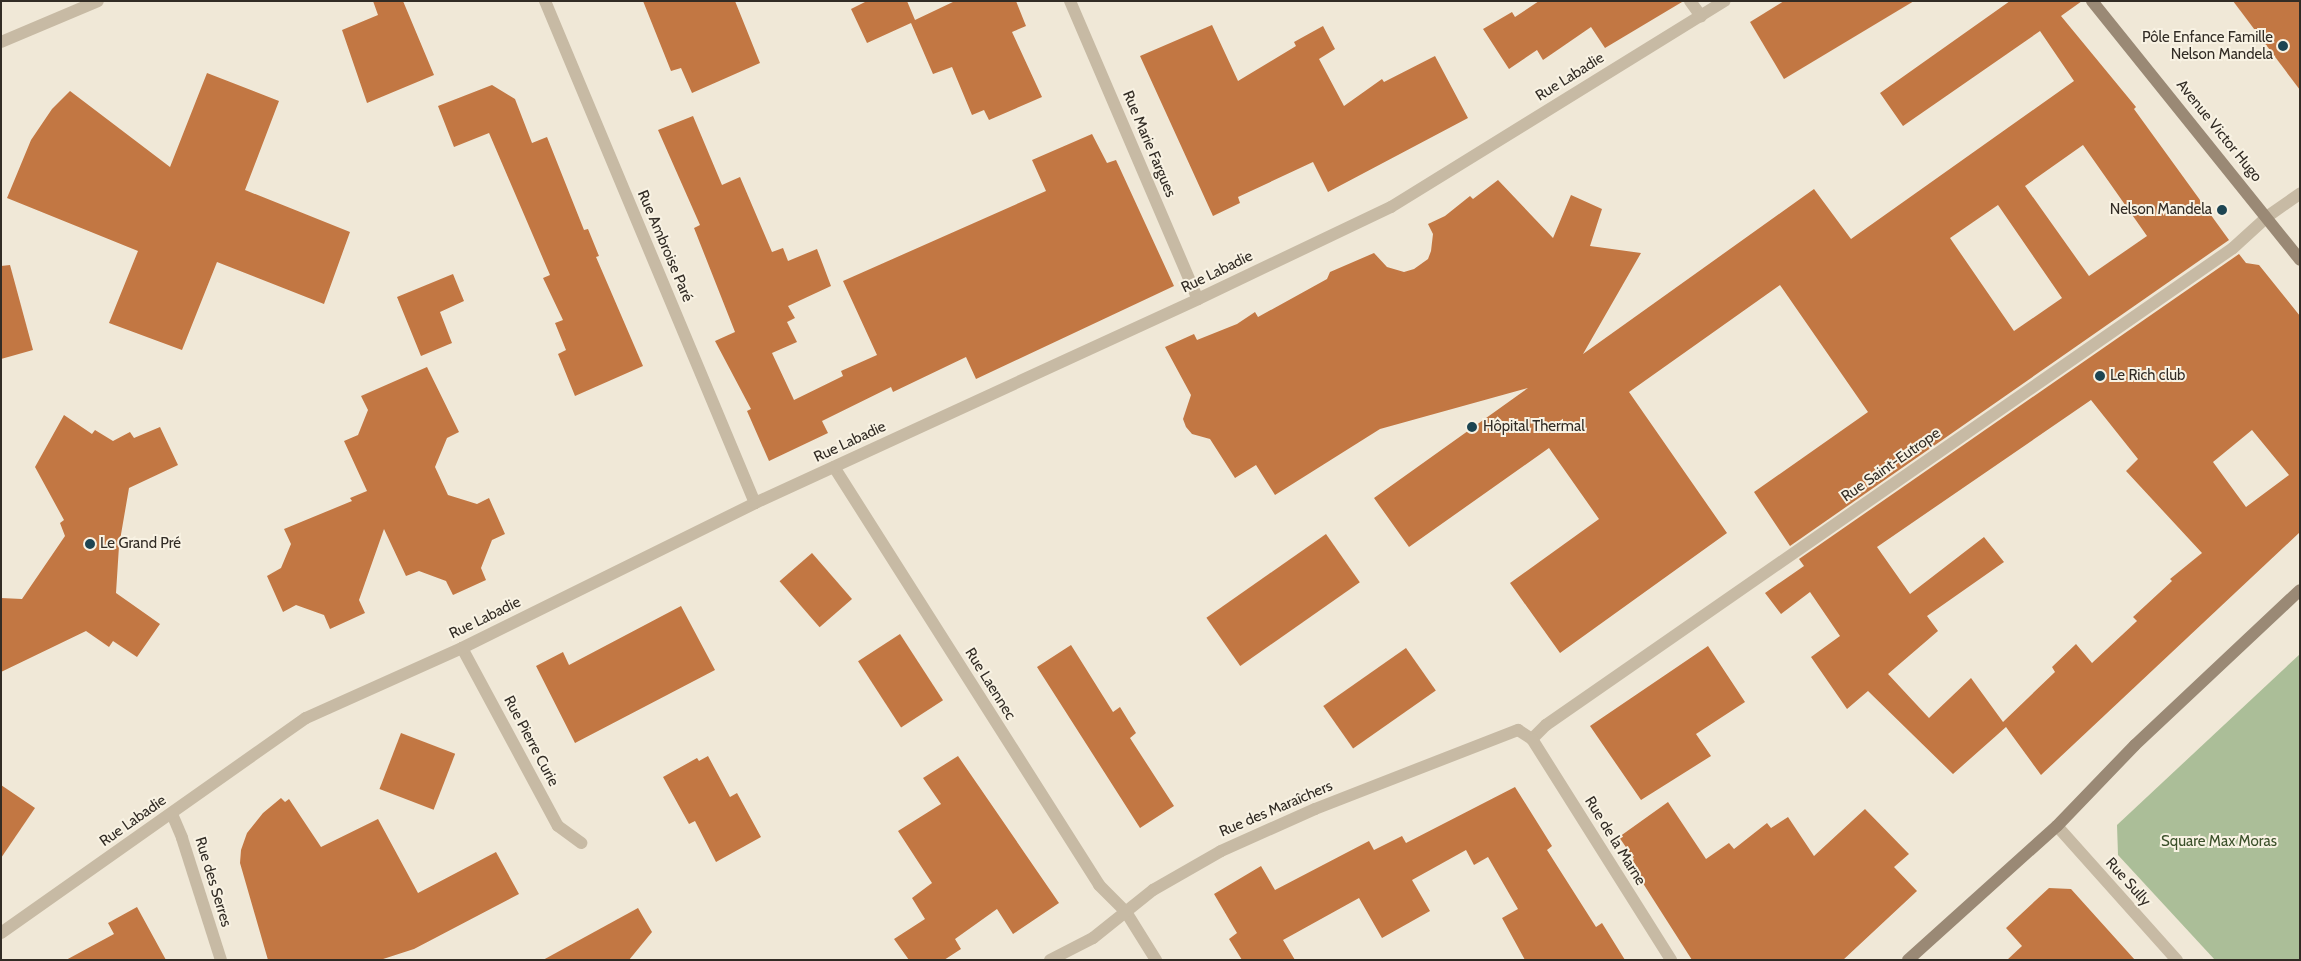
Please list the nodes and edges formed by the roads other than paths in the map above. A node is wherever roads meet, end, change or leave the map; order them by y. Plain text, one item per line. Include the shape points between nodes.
1 (98, 1) edge
2 (544, 1) edge
3 (1070, 1) edge
4 (1690, 1) edge
5 (1725, 1) edge
6 (2092, 1) edge
7 (1701, 16) junction
8 (1, 42) edge
9 (2300, 194) edge
10 (2268, 216) junction
11 (2300, 260) edge
12 (1198, 299) junction
13 (834, 467) junction
14 (755, 503) junction
15 (2300, 590) edge
16 (462, 648) junction
17 (1532, 739) junction
18 (172, 814) junction
19 (2057, 826) junction
20 (580, 842) dead end
21 (1126, 912) junction
22 (1, 932) edge
23 (221, 960) edge
24 (1050, 960) edge
25 (1156, 960) edge
26 (1672, 960) edge
27 (1908, 960) edge
28 (2176, 960) edge

1 - 8 street
2 - 14 street, Rue Ambroise Paré
3 - 12 street, Rue Marie Fargues
4 - 7 street
5 - 7 street, Rue Labadie
6 - 10 main road, Avenue Victor Hugo
7 - 12 street, Rue Labadie via 1391,206
9 - 10 street, Rue Saint-Eutrope
10 - 11 main road, Avenue Victor Hugo
10 - 17 street, Rue Saint-Eutrope via 2233,248 1546,725
12 - 13 street, Rue Labadie
13 - 14 street, Rue Labadie
13 - 21 street, Rue Laennec via 1098,885
14 - 16 street, Rue Labadie
15 - 19 main road via 2135,745
16 - 18 street, Rue Labadie via 306,718
16 - 20 street, Rue Pierre Curie via 558,826
17 - 21 street, Rue des Maraîchers via 1518,730 1314,809 1221,851 1153,890
17 - 26 street, Rue de la Marne
18 - 22 street, Rue Labadie
18 - 23 street, Rue des Serres
19 - 27 main road
19 - 28 street, Rue Sully
21 - 24 street, Rue des Maraîchers via 1093,938
21 - 25 street

